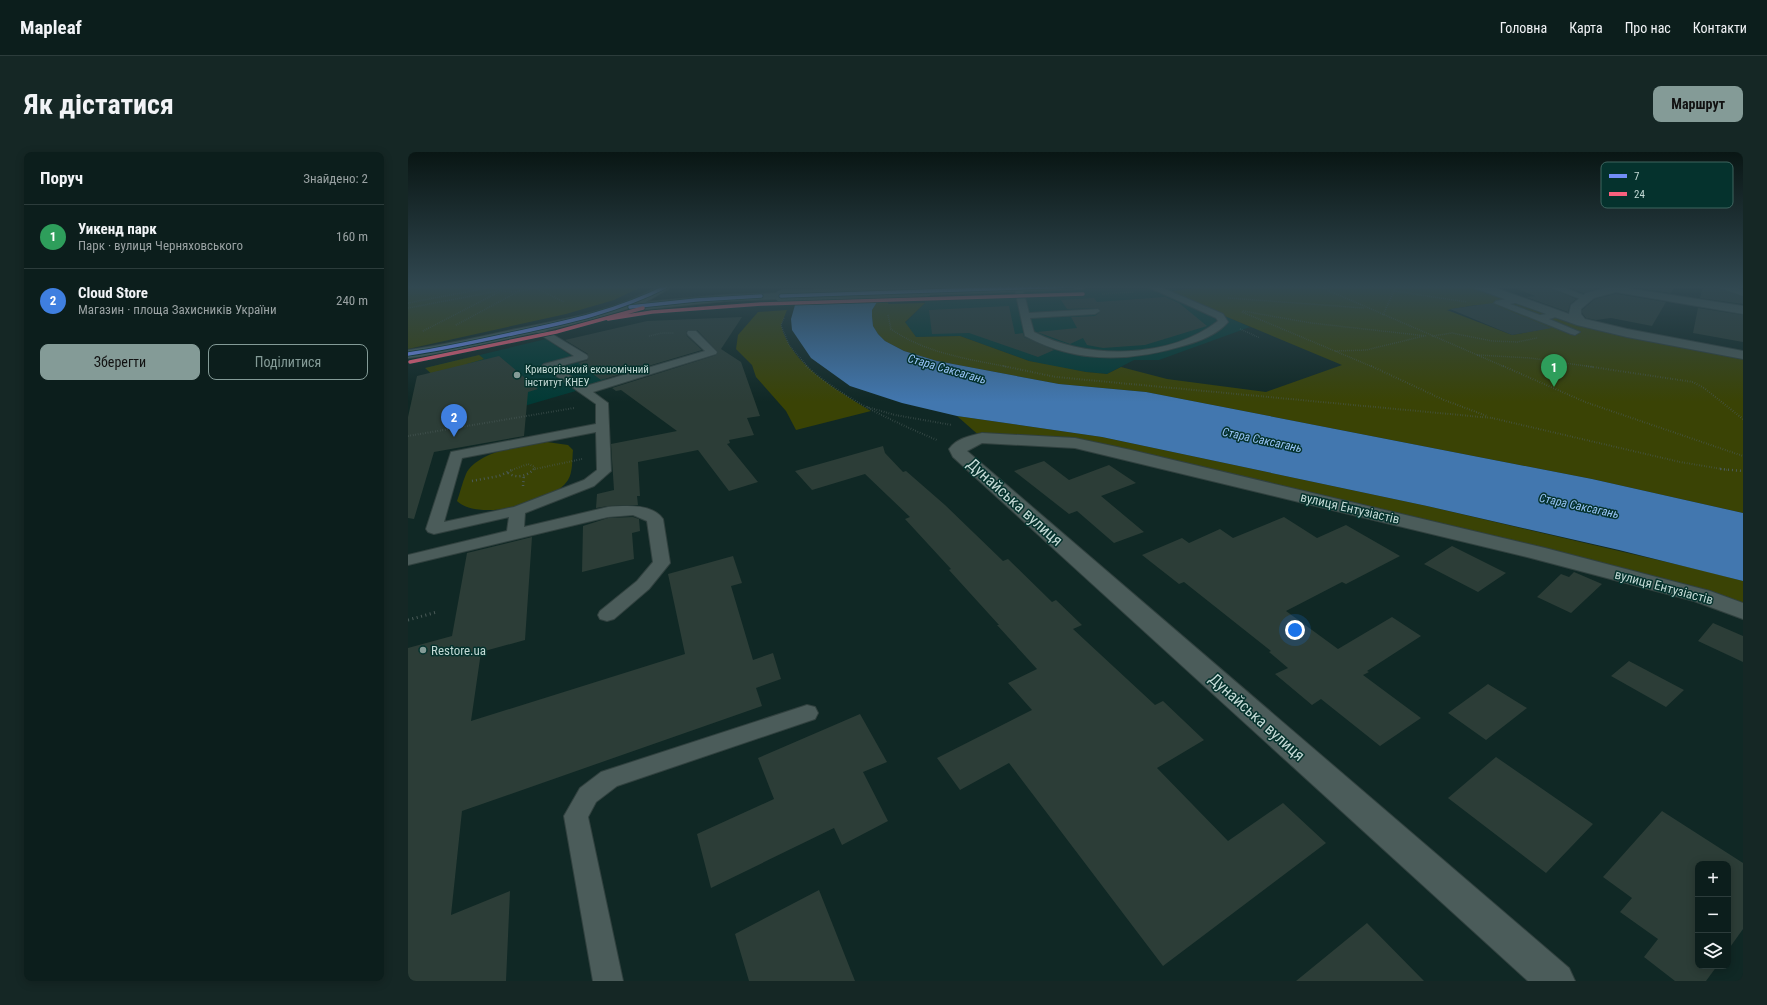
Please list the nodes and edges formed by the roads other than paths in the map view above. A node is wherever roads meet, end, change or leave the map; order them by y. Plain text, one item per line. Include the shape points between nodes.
1 (551, 325) edge
2 (1027, 325) edge
3 (1220, 325) edge
4 (1568, 325) edge
5 (1574, 325) edge
6 (1578, 327) junction
7 (537, 328) junction
8 (692, 333) road end
9 (408, 354) edge
10 (1743, 355) edge
11 (583, 391) junction
12 (603, 427) junction
13 (958, 451) joint
14 (518, 511) junction
15 (515, 535) junction
16 (408, 560) edge
17 (1743, 611) edge
18 (607, 615) dead end
19 (807, 713) dead end
20 (608, 981) edge
21 (1556, 981) edge

1 - 7 main road
2 - 3 lane via 1029,334 1041,341 1109,355 1157,350 1202,336
4 - 6 lane
5 - 6 street
6 - 10 street via 1627,333
7 - 9 main road
7 - 11 lane via 583,357 548,366
8 - 11 lane via 712,352
11 - 12 lane via 602,403
12 - 14 lane via 604,471 589,483
12 - 14 lane via 456,455 434,529
13 - 17 street, вулиця Ентузіастів via 970,441 982,438 1075,443 1537,553 1702,596
13 - 21 street, Дунайська вулиця
14 - 15 lane
15 - 16 lane
15 - 18 lane via 623,510 646,513 655,519 662,563 643,584
19 - 20 lane via 609,780 588,795 576,816

